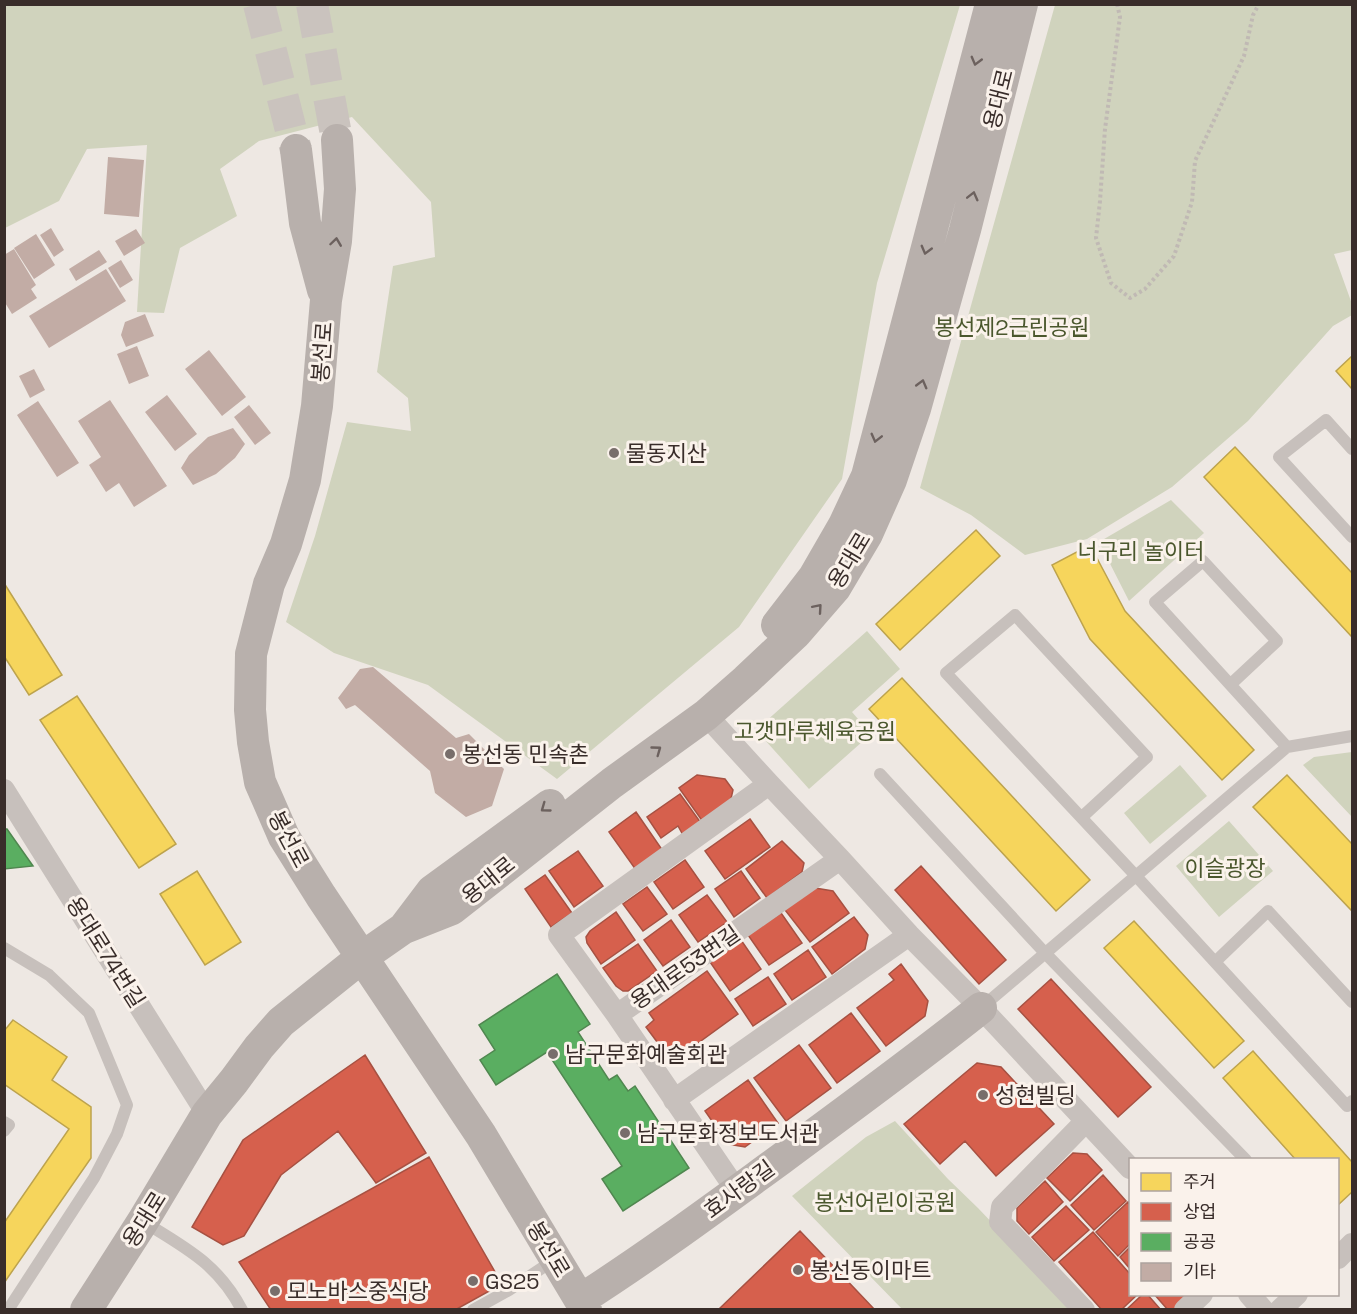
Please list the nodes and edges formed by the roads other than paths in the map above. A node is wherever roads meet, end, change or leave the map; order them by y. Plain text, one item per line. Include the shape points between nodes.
1 (991, 4) edge
2 (1022, 4) edge
3 (337, 140) tunnel mouth
4 (296, 150) tunnel mouth
5 (326, 300) junction
6 (1353, 449) edge
7 (1353, 537) edge
8 (1231, 684) junction
9 (706, 715) junction
10 (1353, 736) edge
11 (1287, 747) junction
12 (880, 774) dead end
13 (769, 784) junction
14 (5, 790) edge
15 (1082, 817) junction
16 (840, 859) junction
17 (1136, 876) junction
18 (404, 928) junction
19 (909, 935) junction
20 (4, 948) edge
21 (1045, 953) junction
22 (361, 958) junction
23 (1215, 962) junction
24 (1353, 1002) edge
25 (981, 1008) junction
26 (617, 1015) junction
27 (674, 1100) junction
28 (1353, 1101) edge
29 (207, 1114) junction
30 (1086, 1121) junction
31 (4, 1122) edge
32 (4, 1131) edge
33 (1244, 1158) edge
34 (1129, 1166) edge
35 (736, 1191) junction
36 (143, 1221) junction
37 (1353, 1244) edge
38 (1339, 1257) edge
39 (555, 1259) junction
40 (1200, 1296) edge
41 (1252, 1296) edge
42 (1295, 1296) edge
43 (583, 1305) edge
44 (8, 1310) edge
45 (86, 1310) edge
46 (242, 1310) edge
47 (473, 1310) edge
48 (1084, 1310) edge
49 (1185, 1310) edge
50 (1263, 1310) edge
51 (1280, 1310) edge

1 -> 18 street, 용대로 via 867,476 814,577 774,629 715,684 432,891
9 -> 2 street, 용대로 via 796,633 835,588 867,534 915,409
5 -> 3 street, 봉선로 via 338,220
4 - 5 street via 305,223
5 - 22 street, 봉선로 via 317,406 305,480 269,584 251,654 250,710 260,782 284,837
6 - 7 lane via 1326,420 1279,457
8 - 8 lane via 1155,602 1203,561 1277,641
8 - 11 lane
9 - 13 street
18 -> 9 street, 용대로 via 452,909 612,783
10 - 11 lane
11 - 17 lane
12 - 21 lane
13 - 16 street
13 - 26 street, 용대로53번길 via 559,935
14 - 29 street, 용대로74번길
15 - 15 lane via 946,673 1015,615 1147,757
15 - 17 lane
16 - 19 street
16 - 26 street, 용대로53번길
17 - 21 lane
17 - 23 lane
18 - 22 street, 용대로
19 - 25 street
19 - 27 street
20 - 44 lane via 49,975 88,1013 127,1105 94,1178
21 - 25 lane
21 - 33 lane
22 - 29 street, 용대로 via 281,1022
22 - 39 street, 봉선로 via 480,1135
23 - 24 lane via 1268,911
23 - 28 lane via 1347,1106
25 - 30 street
25 - 35 street, 효사랑길
26 - 27 street
27 - 35 street
29 - 36 street, 용대로
30 - 34 street
30 - 48 street via 1002,1207 1000,1222
31 - 32 lane via 9,1125
35 - 43 street, 효사랑길 via 615,1277
36 - 45 street, 용대로
36 - 46 lane via 197,1255 216,1272
37 - 38 street
39 - 43 street, 봉선로
39 - 47 lane
40 - 49 street
41 - 50 street
42 - 51 street

